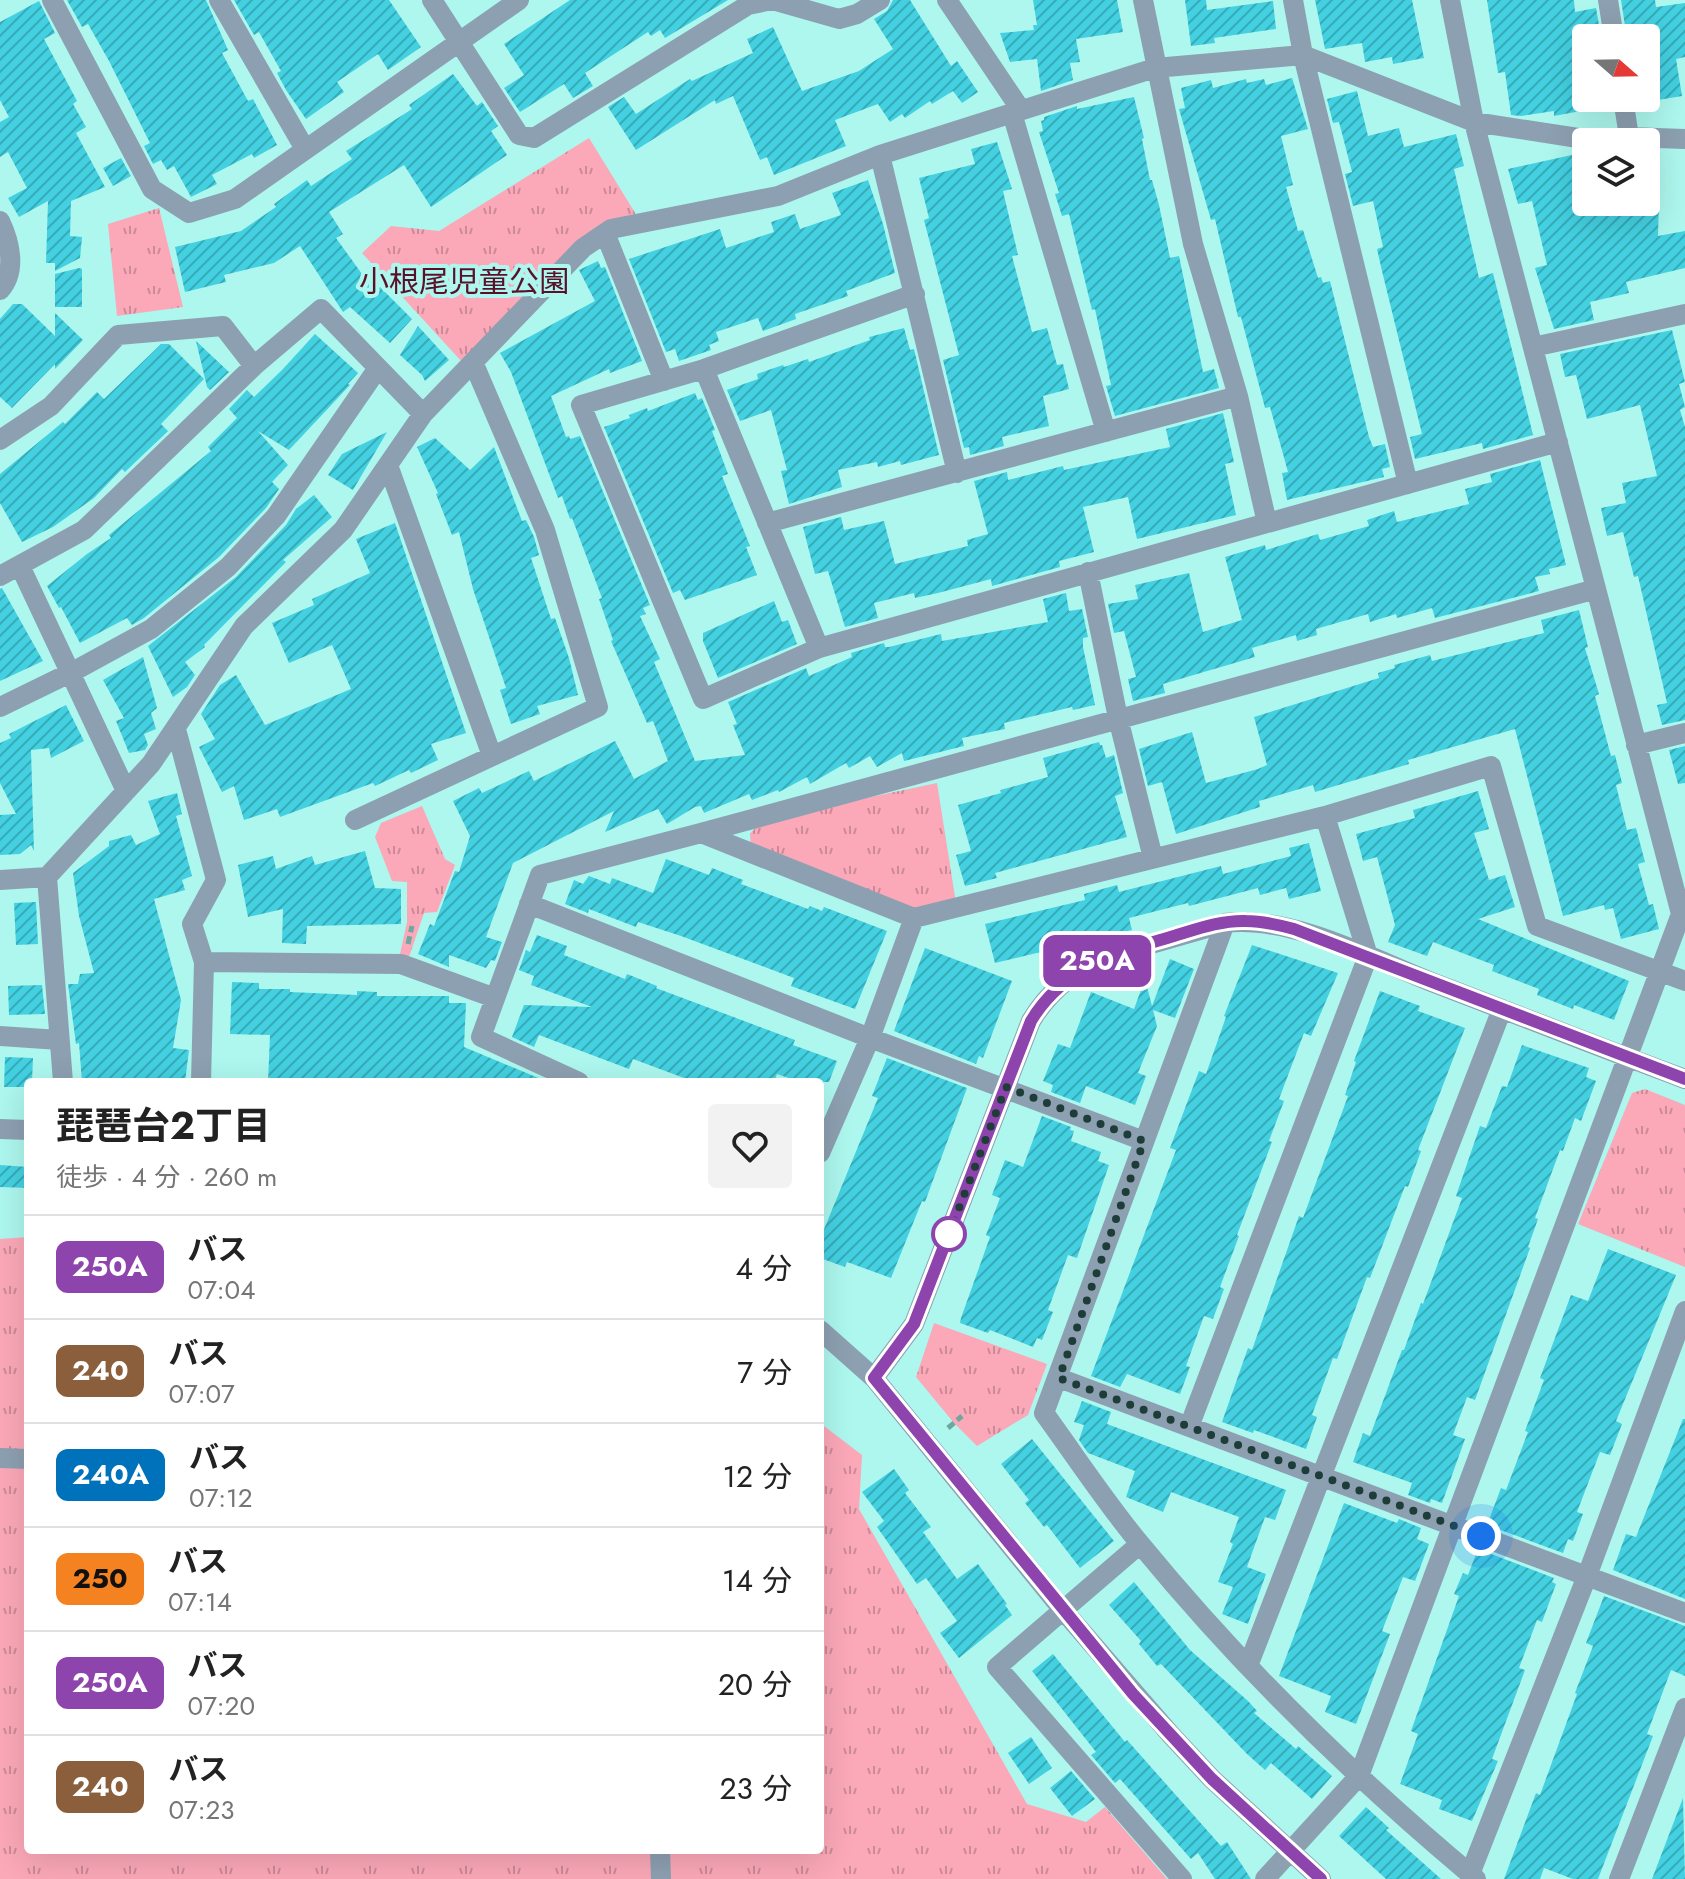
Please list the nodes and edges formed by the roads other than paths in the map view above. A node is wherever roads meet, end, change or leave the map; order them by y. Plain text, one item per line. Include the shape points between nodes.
1 (52, 0) edge
2 (219, 0) edge
3 (432, 0) edge
4 (519, 0) edge
5 (880, 0) edge
6 (947, 0) edge
7 (1143, 0) edge
8 (1293, 0) edge
9 (1450, 0) edge
10 (1608, 0) edge
11 (1612, 24) edge
12 (459, 41) junction
13 (1303, 55) junction
14 (1155, 68) junction
15 (1017, 112) junction
16 (1474, 122) junction
17 (1572, 137) edge
18 (1660, 138) edge
19 (1685, 139) edge
20 (305, 149) junction
21 (880, 155) junction
22 (0, 221) edge
23 (605, 233) junction
24 (0, 290) edge
25 (915, 294) junction
26 (1685, 314) edge
27 (1533, 347) junction
28 (473, 362) junction
29 (254, 366) junction
30 (378, 368) junction
31 (704, 369) junction
32 (664, 381) junction
33 (1238, 396) junction
34 (423, 414) junction
35 (1106, 432) junction
36 (0, 440) edge
37 (1558, 442) junction
38 (388, 465) junction
39 (957, 473) junction
40 (1408, 484) junction
41 (767, 523) junction
42 (1267, 523) junction
43 (20, 566) junction
44 (1088, 572) junction
45 (0, 576) edge
46 (1596, 589) junction
47 (819, 648) junction
48 (70, 673) junction
49 (0, 707) edge
50 (1118, 718) junction
51 (176, 729) junction
52 (1685, 733) edge
53 (1636, 745) junction
54 (492, 756) junction
55 (126, 791) junction
56 (1325, 816) junction
57 (355, 820) dead end
58 (701, 833) junction
59 (1675, 855) edge
60 (1153, 858) junction
61 (47, 877) junction
62 (0, 880) edge
63 (529, 904) junction
64 (914, 918) junction
65 (1225, 923) junction
66 (1368, 956) junction
67 (204, 962) junction
68 (1660, 971) junction
69 (1685, 981) edge
70 (495, 998) junction
71 (1502, 1009) junction
72 (0, 1036) edge
73 (870, 1038) junction
74 (59, 1040) junction
75 (1628, 1058) junction
76 (63, 1078) edge
77 (201, 1078) edge
78 (570, 1078) edge
79 (1685, 1079) edge
80 (1006, 1087) junction
81 (0, 1129) edge
82 (24, 1130) edge
83 (1144, 1141) junction
84 (824, 1144) edge
85 (1685, 1311) edge
86 (824, 1334) edge
87 (874, 1378) junction
88 (1059, 1378) junction
89 (1189, 1427) junction
90 (0, 1458) edge
91 (24, 1459) edge
92 (1321, 1476) junction
93 (1454, 1526) junction
94 (1140, 1544) junction
95 (1587, 1576) junction
96 (1062, 1609) junction
97 (1685, 1613) edge
98 (1248, 1666) junction
99 (1685, 1708) edge
100 (1359, 1776) junction
101 (1289, 1850) junction
102 (660, 1854) edge
103 (1473, 1877) edge
104 (661, 1879) edge
105 (1182, 1879) edge
106 (1265, 1879) edge
107 (1321, 1879) edge
108 (1619, 1879) edge

1 - 20 street via 152,189 189,213 235,199
2 - 20 street
3 - 12 street
4 - 12 street
5 - 12 street via 839,19 772,0 748,5 534,138 519,135
6 - 15 street
7 - 14 street
8 - 13 street
9 - 16 street
10 - 11 street
12 - 20 street
13 - 14 street
13 - 16 street
13 - 40 street
14 - 15 street
14 - 33 street via 1193,244
15 - 21 street
15 - 35 street
16 - 17 street
16 - 27 street
18 - 19 street
21 - 23 street via 778,196
21 - 25 street
22 - 24 street via 11,264
23 - 28 street via 583,248
23 - 32 street
25 - 31 street
25 - 39 street
26 - 27 street
27 - 37 street
28 - 34 street
28 - 54 street via 545,530 598,707
29 - 30 street via 321,309
29 - 36 street via 223,326 118,335 51,406
29 - 43 street via 84,530
30 - 34 street
30 - 48 street via 276,516 228,567 151,629
31 - 32 street
31 - 41 street
32 - 47 street via 581,405 703,699
33 - 35 street
33 - 42 street
34 - 38 street
35 - 39 street
37 - 40 street
37 - 46 street
38 - 51 street via 343,530 244,626
38 - 54 street
39 - 41 street
40 - 42 street
41 - 47 street
42 - 44 street
43 - 45 street
43 - 48 street
44 - 47 street
44 - 50 street
46 - 50 street
46 - 53 street
48 - 49 street
48 - 55 street
50 - 58 street
50 - 60 street
51 - 55 street
51 - 67 street via 216,880 192,924
52 - 53 street
53 - 59 street
54 - 57 street
55 - 61 street
56 - 60 street
56 - 66 street
56 - 68 street via 1491,766 1537,926
58 - 63 street via 540,875
58 - 64 street
59 - 68 street via 1681,914
60 - 64 street
61 - 62 street
61 - 74 street
63 - 70 street
63 - 73 street
64 - 73 street
65 - 66 street via 1271,923
65 - 80 street via 1131,948 1075,973 1039,1007
65 - 83 street
66 - 71 street
66 - 89 street
67 - 70 street via 401,964
67 - 77 street
68 - 69 street
68 - 75 street
70 - 78 street via 481,1037
71 - 75 street
71 - 92 street
72 - 74 street
73 - 80 street
73 - 84 street
74 - 76 street
75 - 79 street
75 - 93 street
80 - 83 street
80 - 87 street via 914,1324
81 - 82 street
83 - 88 street
85 - 95 street
86 - 87 street
87 - 96 street
88 - 89 street
88 - 94 street via 1044,1413
89 - 92 street
90 - 91 street
92 - 93 street
92 - 98 street
93 - 95 street
93 - 100 street
94 - 96 street
94 - 98 street
95 - 97 street
95 - 103 street
96 - 101 street via 1212,1779
96 - 105 street via 997,1667
98 - 100 street
99 - 108 street
100 - 101 street
100 - 103 street
101 - 106 street
101 - 107 street
102 - 104 street

